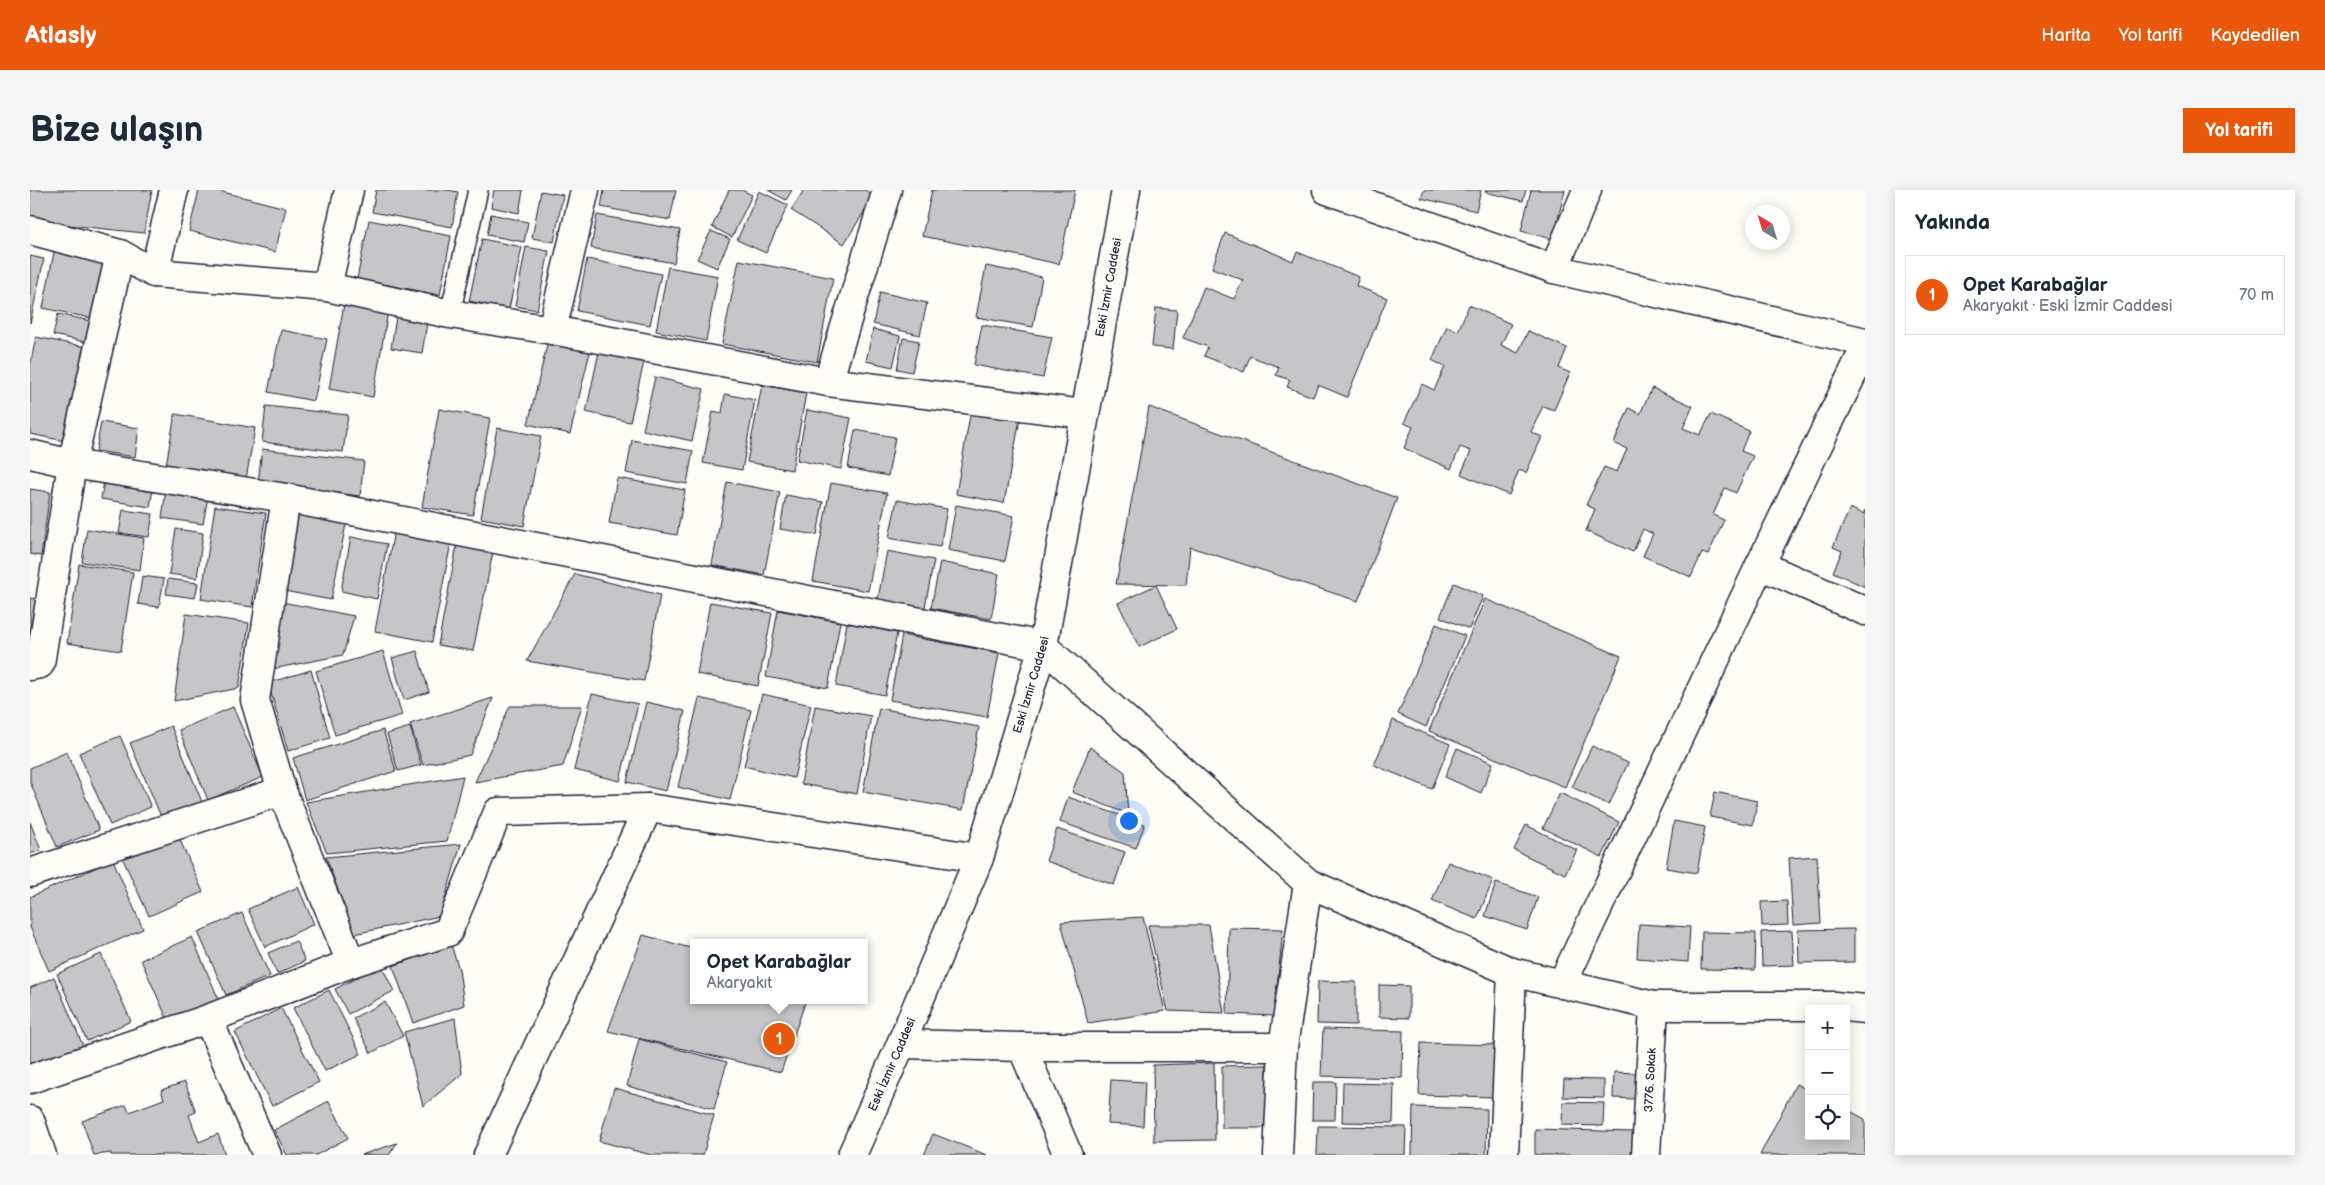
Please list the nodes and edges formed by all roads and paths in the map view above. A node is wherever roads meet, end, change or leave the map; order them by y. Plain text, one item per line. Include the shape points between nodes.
1 (174, 190) edge
2 (349, 190) edge
3 (478, 190) edge
4 (585, 190) edge
5 (886, 190) edge
6 (1126, 190) edge
7 (1327, 190) edge
8 (1587, 190) edge
9 (30, 230) edge
10 (120, 254) junction
11 (1554, 269) junction
12 (154, 272) junction
13 (326, 287) junction
14 (450, 314) junction
15 (552, 330) junction
16 (1865, 342) edge
17 (1865, 348) edge
18 (828, 382) junction
19 (1084, 414) junction
20 (30, 454) edge
21 (72, 464) junction
22 (286, 498) junction
23 (1760, 565) junction
24 (1865, 611) edge
25 (1043, 646) junction
26 (30, 666) edge
27 (282, 791) junction
28 (648, 808) junction
29 (979, 858) junction
30 (30, 873) edge
31 (1308, 883) junction
32 (351, 963) junction
33 (1512, 972) junction
34 (1562, 984) junction
35 (1654, 1006) junction
36 (1805, 1008) edge
37 (1850, 1009) edge
38 (1865, 1009) edge
39 (1850, 1015) edge
40 (208, 1019) junction
41 (1865, 1023) edge
42 (901, 1044) junction
43 (1022, 1047) junction
44 (1283, 1047) junction
45 (30, 1079) edge
46 (30, 1120) edge
47 (42, 1155) edge
48 (267, 1155) edge
49 (488, 1155) edge
50 (852, 1155) edge
51 (1068, 1155) edge
52 (1278, 1155) edge
53 (1504, 1155) edge
54 (1646, 1155) edge

1 - 12 street
2 - 13 street
3 - 14 lane
4 - 15 street
5 - 18 street
6 - 19 street, Eski İzmir Caddesi
7 - 11 street
8 - 11 street
9 - 10 street
10 - 12 street
10 - 21 street
11 - 16 street
12 - 13 street
13 - 14 street
14 - 15 street
15 - 18 street
17 - 23 street
18 - 19 street
19 - 25 street, Eski İzmir Caddesi
20 - 21 street
21 - 22 street
21 - 26 street via 40,664
22 - 25 street
22 - 27 street via 255,700
23 - 24 street
23 - 34 street
25 - 29 street, Eski İzmir Caddesi
25 - 31 street
27 - 30 street
27 - 32 street
28 - 29 street
28 - 32 street via 498,812 448,932
28 - 49 street
29 - 42 street, Eski İzmir Caddesi
31 - 33 street
31 - 44 street
32 - 40 street
33 - 34 street
33 - 53 street
34 - 35 street
35 - 36 street
35 - 54 street, 3776. Sokak
37 - 38 street
39 - 41 street
40 - 45 street
40 - 48 street
42 - 43 street
42 - 50 street, Eski İzmir Caddesi
43 - 44 street
43 - 51 street
44 - 52 street
46 - 47 street

